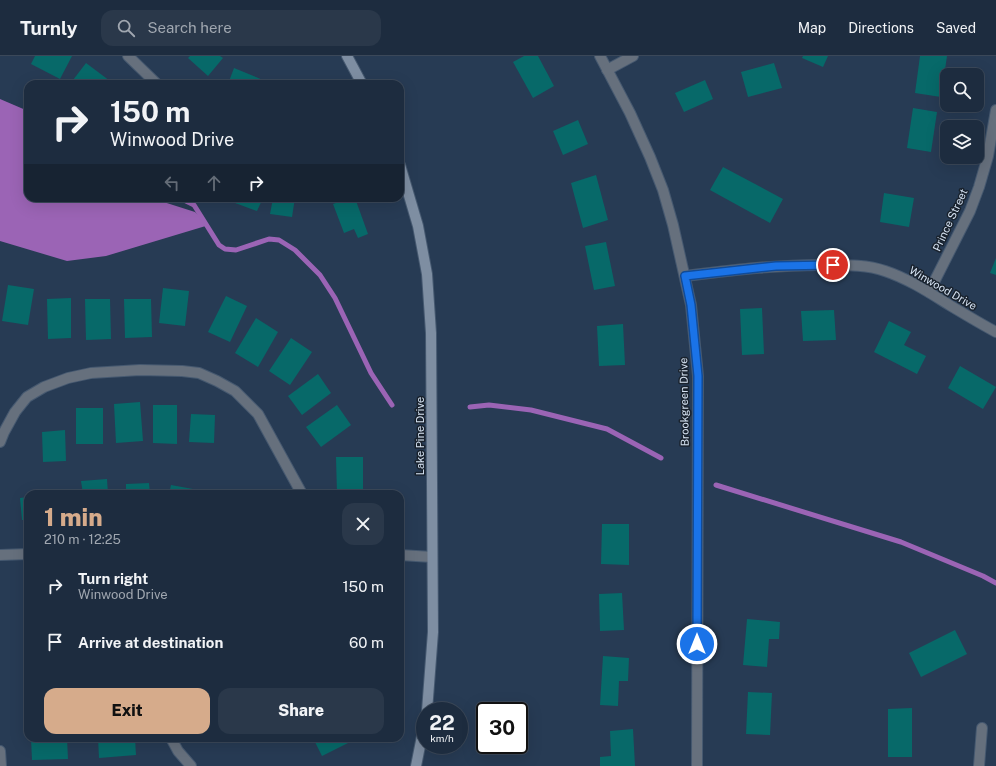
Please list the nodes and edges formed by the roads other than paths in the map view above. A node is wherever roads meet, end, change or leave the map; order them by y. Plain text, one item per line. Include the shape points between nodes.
1 (128, 56) edge
2 (347, 56) edge
3 (600, 56) edge
4 (633, 56) edge
5 (607, 70) junction
6 (153, 80) edge
7 (360, 80) edge
8 (996, 110) edge
9 (404, 179) edge
10 (685, 276) junction
11 (929, 292) junction
12 (996, 332) edge
13 (0, 442) edge
14 (300, 490) edge
15 (24, 554) edge
16 (0, 555) edge
17 (404, 555) edge
18 (432, 557) junction
19 (428, 702) edge
20 (982, 728) dead end
21 (173, 742) edge
22 (0, 751) edge
23 (418, 754) edge
24 (1, 766) edge
25 (191, 766) edge
26 (416, 766) edge
27 (697, 766) edge
28 (979, 766) edge

1 - 6 street
2 - 7 street
3 - 5 street, Brookgreen Drive
4 - 5 street
5 - 10 street, Brookgreen Drive via 644,142 663,190
8 - 11 street, Prince Street via 988,156 970,212
9 - 18 street, Lake Pine Drive via 418,226 427,274 431,333
10 - 11 street, Winwood Drive via 776,266 846,265 883,270
10 - 27 street, Brookgreen Drive via 691,305 698,376
11 - 12 street, Winwood Drive
13 - 14 street via 15,412 27,397 68,378 91,373 140,370 199,373 235,391 258,414
15 - 16 street
17 - 18 street
18 - 19 street, Lake Pine Drive via 433,632
20 - 28 street
21 - 25 street
22 - 24 street
23 - 26 street

